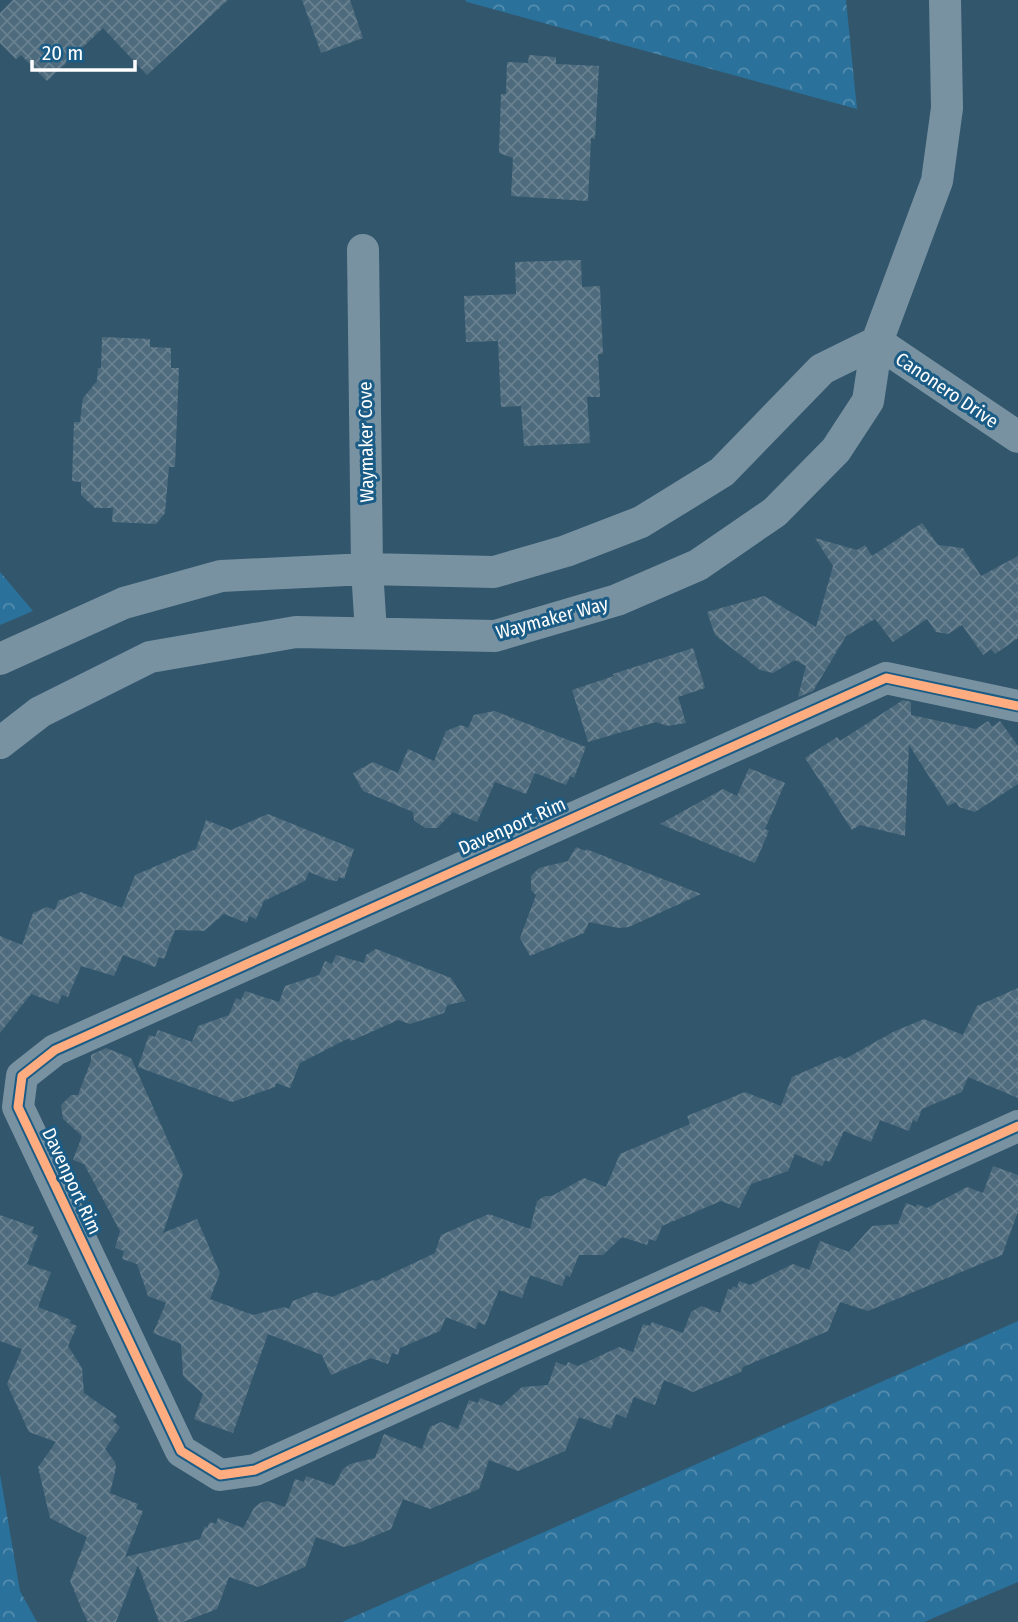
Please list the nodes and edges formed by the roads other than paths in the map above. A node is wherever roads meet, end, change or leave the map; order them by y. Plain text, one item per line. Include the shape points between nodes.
1 (945, 0) edge
2 (363, 250) dead end
3 (877, 342) junction
4 (1018, 437) edge
5 (367, 569) junction
6 (371, 633) junction
7 (0, 659) edge
8 (1018, 706) edge
9 (0, 743) edge
10 (11, 1070) edge
11 (1018, 1126) edge

1 - 3 street, Waymaker Way via 947,108 937,181
2 - 5 street, Waymaker Cove
3 - 4 street, Canonero Drive
3 - 5 street via 822,369 722,472 641,522 494,572
3 - 6 street, Waymaker Way via 868,401 836,450 775,512 698,565 617,600 495,636
5 - 6 street, Waymaker Cove
5 - 7 street via 221,576 124,603
6 - 9 street, Waymaker Way via 296,632 150,657 40,712
8 - 10 street, Davenport Rim via 886,678
10 - 11 street, Davenport Rim via 18,1107 181,1451 220,1475 255,1470

